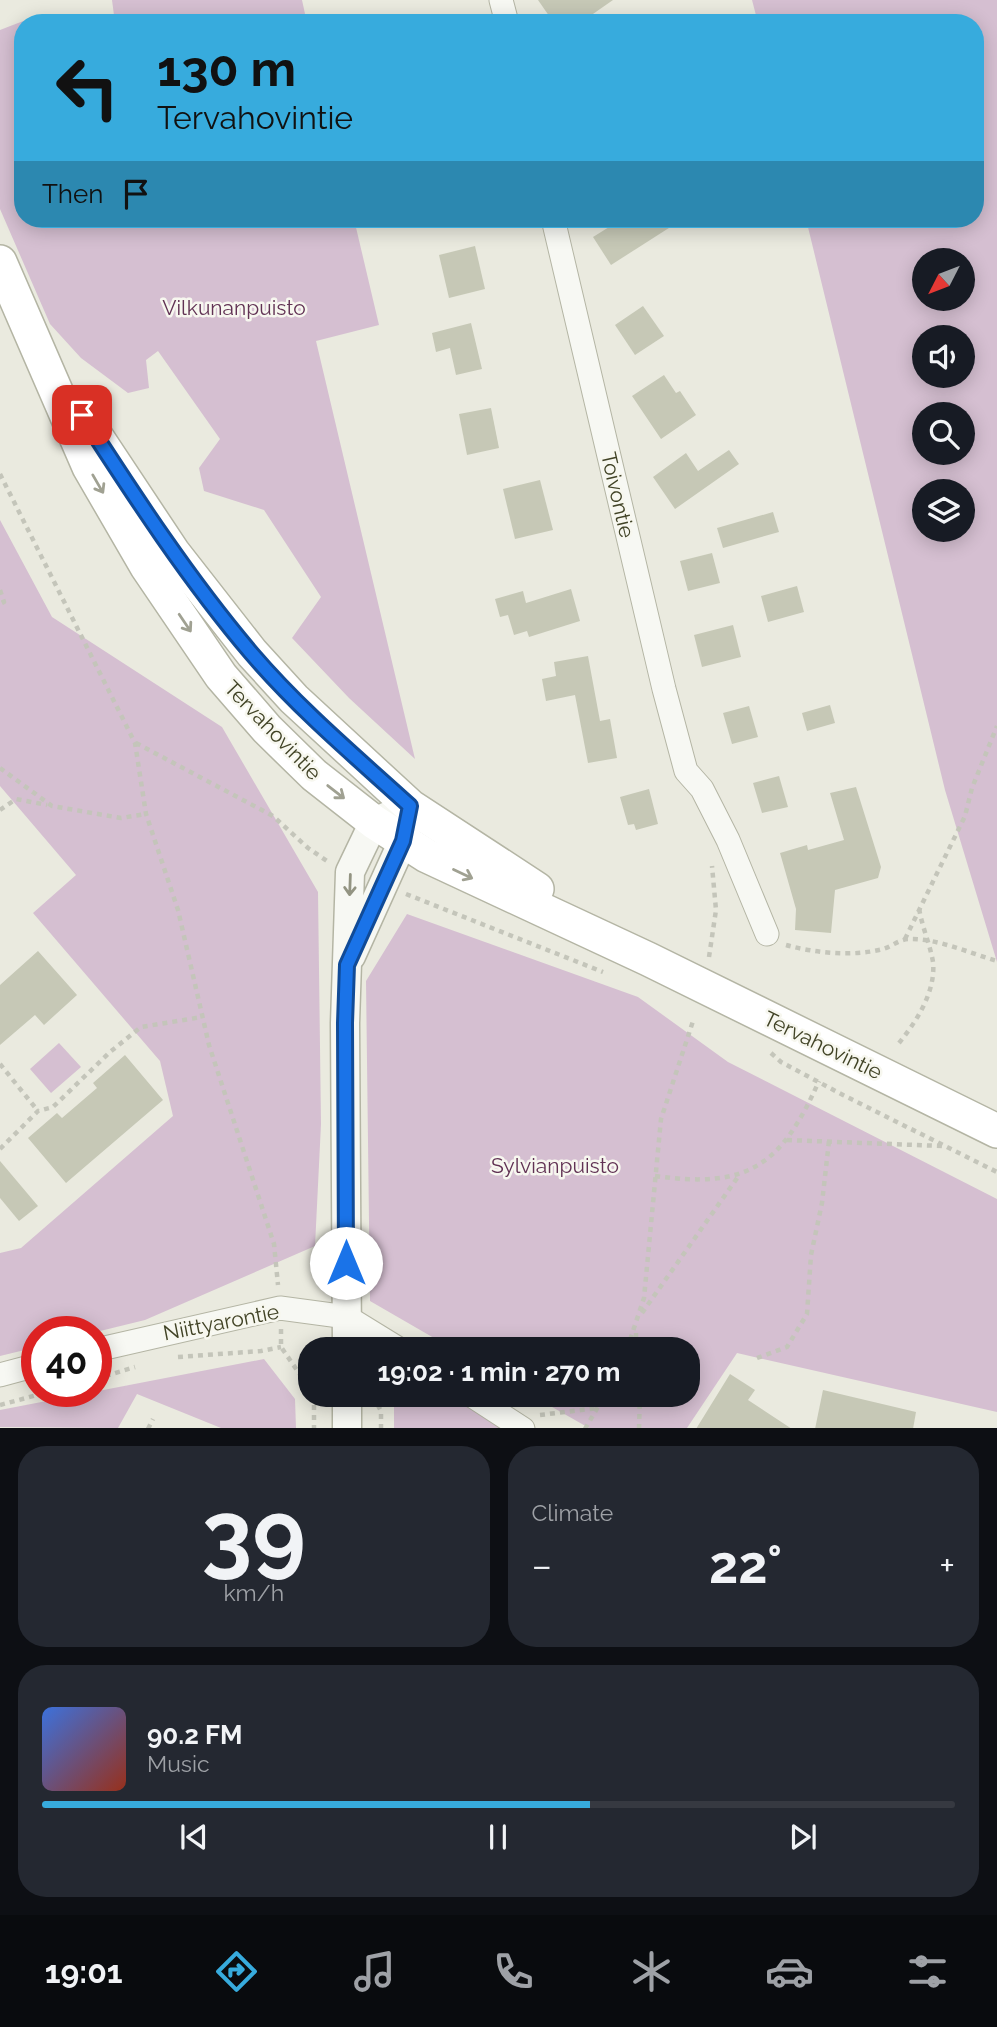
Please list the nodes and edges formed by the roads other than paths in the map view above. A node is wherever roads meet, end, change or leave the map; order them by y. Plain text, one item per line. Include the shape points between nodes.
1 (555, 228) edge
2 (0, 262) edge
3 (42, 354) junction
4 (410, 806) junction
5 (374, 822) junction
6 (403, 841) junction
7 (767, 934) road end
8 (648, 959) junction
9 (347, 965) junction
10 (997, 1131) edge
11 (346, 1317) junction
12 (347, 1337) edge
13 (379, 1337) edge
14 (112, 1346) edge
15 (21, 1370) edge
16 (0, 1375) edge
17 (347, 1407) edge
18 (495, 1407) edge
19 (526, 1423) edge
20 (347, 1428) edge

1 - 7 street, Toivontie via 686,771 702,789 728,840
2 - 3 main road, Tervahovintie
3 - 4 main road, Tervahovintie via 173,552 252,653 336,740
3 -> 5 main road, Tervahovintie via 89,467 147,567 221,676 314,775
4 - 5 street
4 - 6 street
4 - 8 main road, Tervahovintie
5 - 6 main road, Tervahovintie
5 -> 9 street via 350,872
6 -> 8 main road, Tervahovintie via 457,872
6 - 9 street
8 - 10 main road, Tervahovintie
9 - 11 street
11 - 12 street
11 - 13 street
11 - 14 street, Niittyarontie via 280,1308
15 - 16 street
17 - 20 street
18 - 19 street

